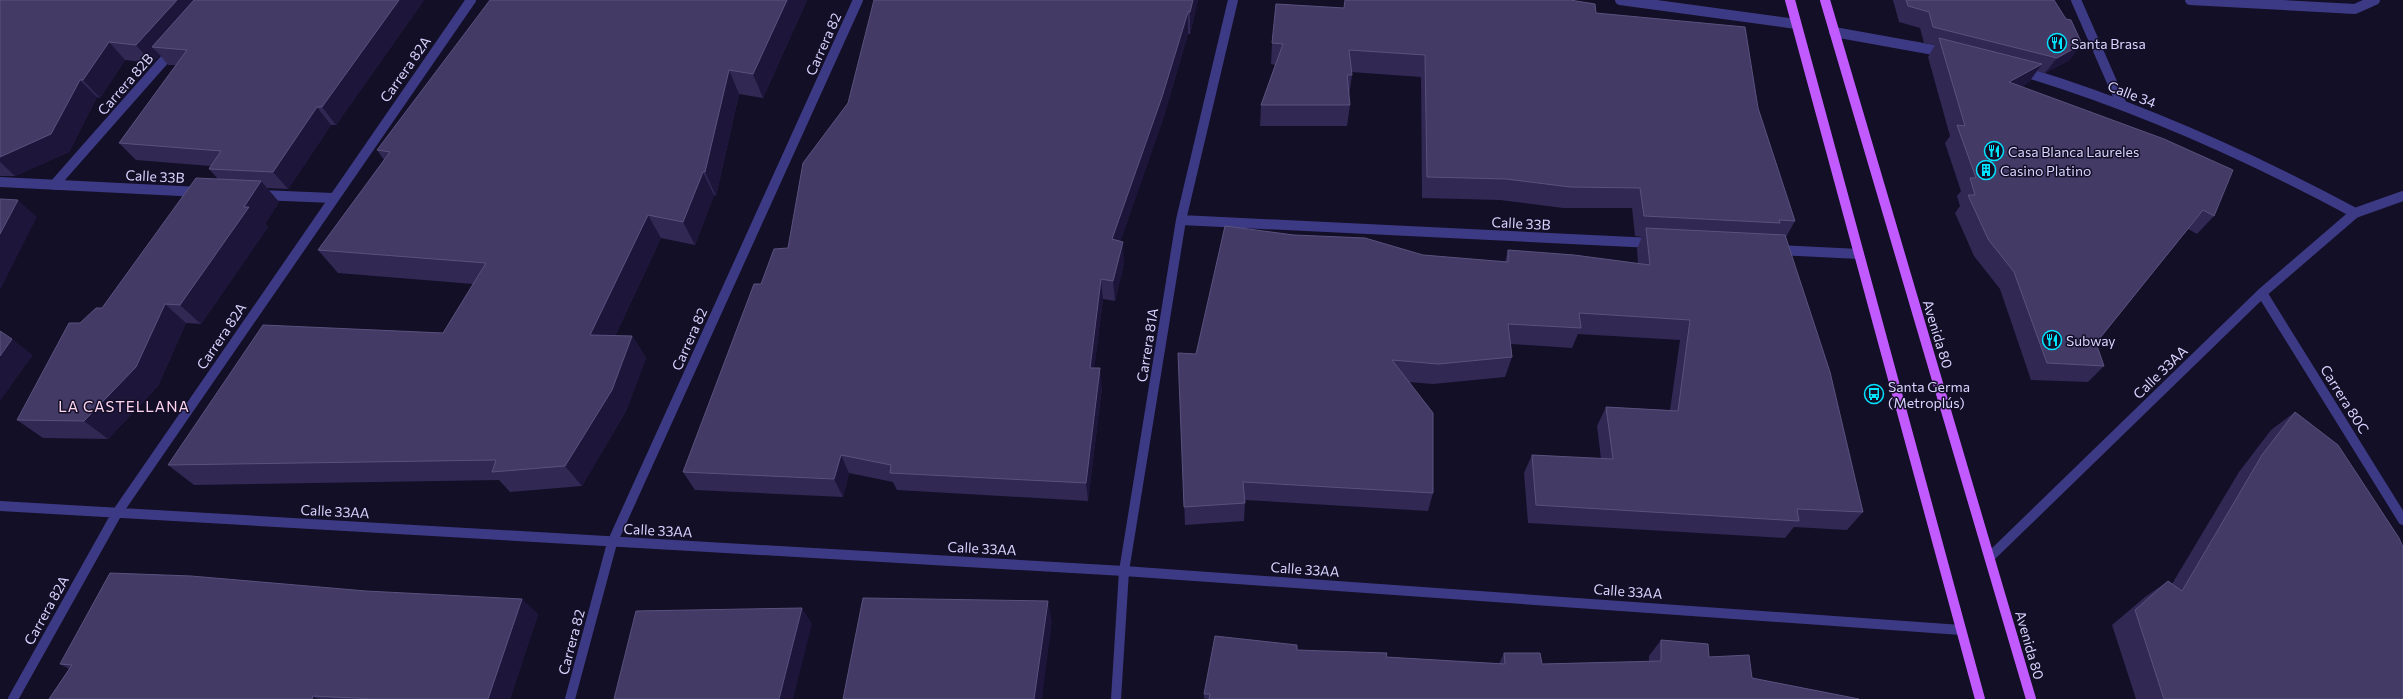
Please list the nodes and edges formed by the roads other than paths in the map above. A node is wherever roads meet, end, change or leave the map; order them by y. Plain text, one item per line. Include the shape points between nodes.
1 (471, 0) edge
2 (858, 0) edge
3 (1233, 0) edge
4 (1620, 0) edge
5 (1790, 0) edge
6 (1825, 0) edge
7 (2076, 0) edge
8 (2190, 0) edge
9 (2375, 0) edge
10 (1796, 24) junction
11 (1834, 32) junction
12 (180, 42) edge
13 (1955, 54) edge
14 (2010, 68) edge
15 (2122, 105) junction
16 (0, 182) edge
17 (54, 185) junction
18 (213, 192) edge
19 (253, 194) edge
20 (2403, 196) edge
21 (333, 198) junction
22 (2355, 213) junction
23 (1181, 220) junction
24 (1666, 244) edge
25 (1769, 249) edge
26 (1859, 254) junction
27 (2262, 293) junction
28 (0, 506) edge
29 (117, 513) junction
30 (2403, 520) edge
31 (612, 543) junction
32 (1990, 557) junction
33 (1124, 571) junction
34 (1961, 630) junction
35 (13, 699) edge
36 (570, 699) edge
37 (1116, 699) edge
38 (1980, 699) edge
39 (2031, 699) edge

1 - 21 street, Carrera 82A
2 - 31 street, Carrera 82
3 - 23 street, Carrera 81A
4 - 10 street
5 - 10 main road
6 - 11 main road, Avenida 80
7 - 15 street
8 - 9 street via 2355,9
10 - 26 main road
11 - 13 street
11 - 32 main road, Avenida 80
12 - 17 street, Carrera 82B
14 - 15 street, Calle 34
15 - 22 street, Calle 34 via 2238,153
16 - 17 street, Calle 33B
17 - 18 street, Calle 33B
19 - 21 street
20 - 22 street
21 - 29 street, Carrera 82A
22 - 27 street, Calle 33AA
23 - 24 street, Calle 33B
23 - 33 street, Carrera 81A
25 - 26 street
26 - 34 main road
27 - 30 street, Carrera 80C
27 - 32 street, Calle 33AA
28 - 29 street, Calle 33AA
29 - 31 street, Calle 33AA
29 - 35 street, Carrera 82A
31 - 33 street, Calle 33AA
31 - 36 street, Carrera 82
32 - 39 main road, Avenida 80
33 - 34 street, Calle 33AA
33 - 37 street, Carrera 81A
34 - 38 main road

